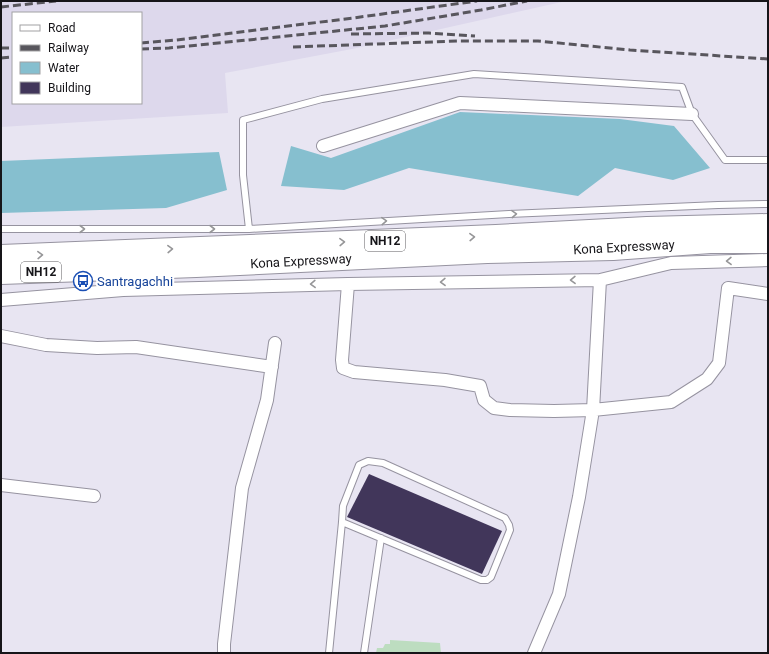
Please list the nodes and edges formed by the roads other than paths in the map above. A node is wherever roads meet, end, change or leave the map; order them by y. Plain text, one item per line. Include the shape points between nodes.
1 (692, 114) junction
2 (322, 146) dead end
3 (768, 160) edge
4 (768, 204) edge
5 (768, 225) edge
6 (249, 228) junction
7 (1, 229) edge
8 (768, 242) edge
9 (1, 256) edge
10 (768, 260) edge
11 (1, 273) edge
12 (600, 280) junction
13 (348, 284) junction
14 (768, 294) edge
15 (1, 300) edge
16 (1, 336) edge
17 (275, 343) dead end
18 (272, 367) junction
19 (593, 410) junction
20 (1, 485) edge
21 (94, 496) dead end
22 (342, 522) junction
23 (381, 538) junction
24 (224, 653) edge
25 (329, 653) edge
26 (364, 653) edge
27 (534, 653) edge

1 - 2 street via 460,103
1 - 3 lane via 725,160
1 - 6 lane via 682,87 474,74 315,101 243,120 243,174
6 -> 4 lane
9 -> 5 highway, Kona Expressway / NH12
7 -> 6 lane
8 - 11 highway, Kona Expressway / NH12 via 710,242 613,249
10 -> 12 street via 671,263
12 -> 13 street
12 - 19 street
13 -> 15 street via 123,290
13 - 19 street via 343,368 354,372 445,380 480,386 484,400 494,408
14 - 19 street via 728,288 719,363 707,379 671,402
16 - 18 street via 46,344 97,348 136,346
17 - 18 street
18 - 24 street via 266,400 242,488
19 - 27 street via 579,497 559,594
20 - 21 street
22 - 23 lane
22 - 23 lane via 343,506 356,471 359,465 368,461 383,463 505,518 510,530 491,577 487,580 481,580
22 - 25 lane
23 - 26 lane

